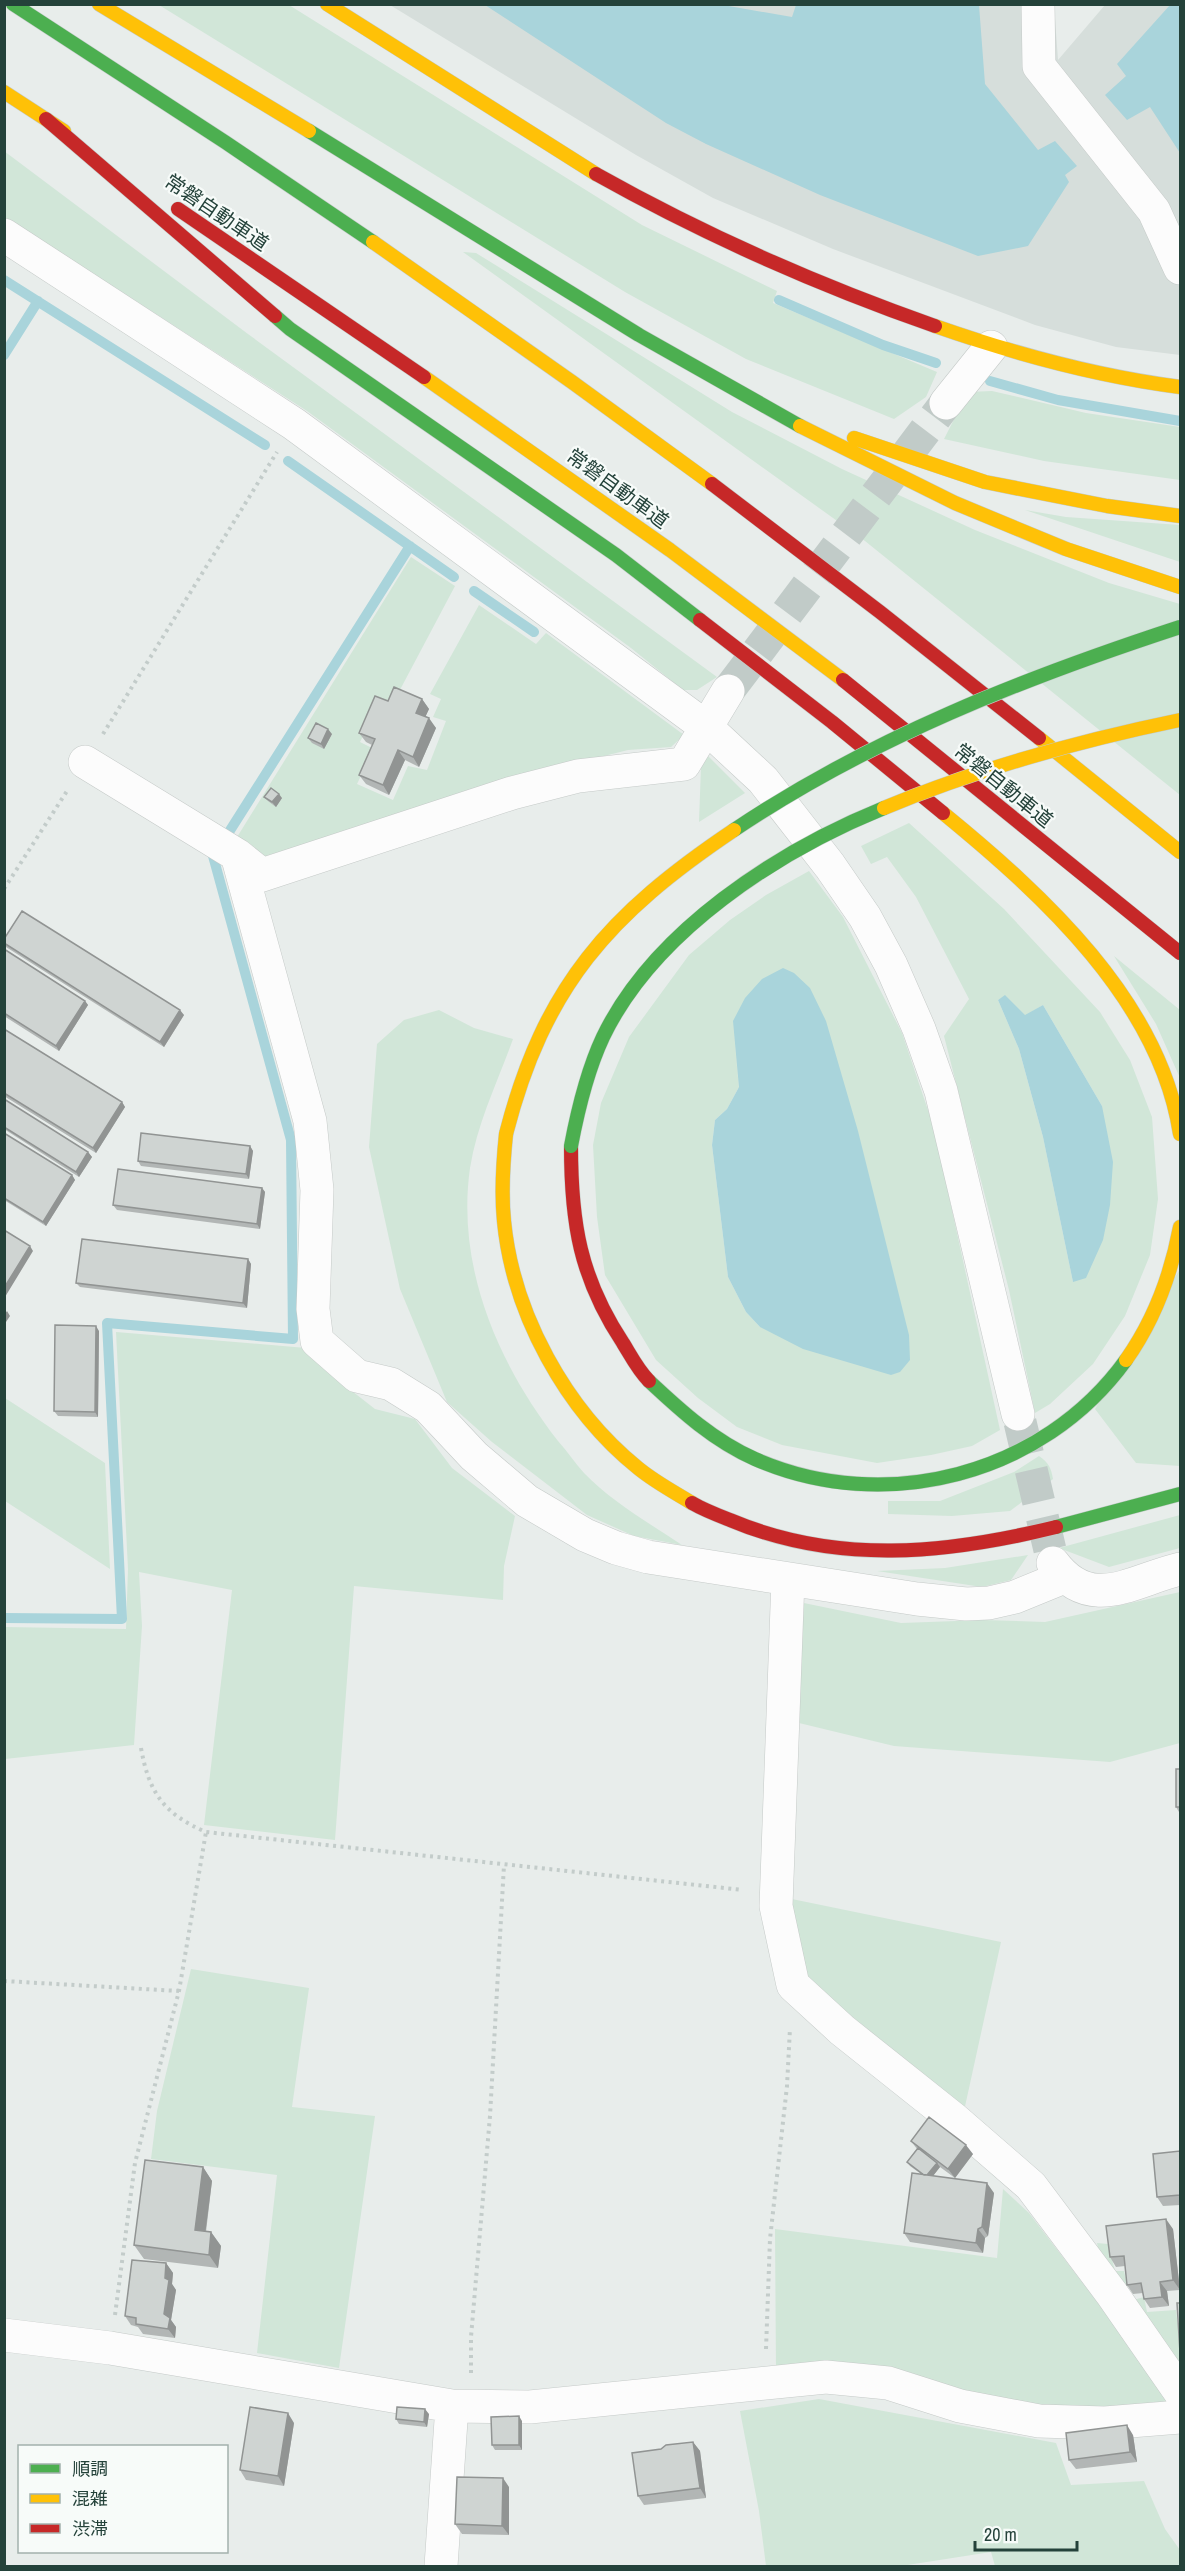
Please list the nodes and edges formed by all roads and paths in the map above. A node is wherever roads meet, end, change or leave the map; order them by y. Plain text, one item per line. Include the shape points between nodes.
1 (13, 4) edge
2 (99, 4) edge
3 (327, 4) edge
4 (1038, 4) edge
5 (4, 92) edge
6 (46, 119) junction
7 (144, 186) dead end
8 (164, 199) dead end
9 (4, 235) edge
10 (1180, 268) edge
11 (991, 346) junction
12 (1180, 387) edge
13 (741, 394) junction
14 (946, 403) tunnel mouth
15 (294, 424) junction
16 (1180, 516) edge
17 (1180, 587) edge
18 (1180, 627) edge
19 (728, 691) tunnel mouth
20 (1180, 720) edge
21 (706, 727) junction
22 (85, 762) junction
23 (1180, 852) edge
24 (237, 855) junction
25 (4, 889) edge
26 (1180, 954) edge
27 (1180, 1134) edge
28 (1180, 1227) edge
29 (1018, 1414) tunnel mouth
30 (1180, 1494) edge
31 (1180, 1569) edge
32 (788, 1579) junction
33 (141, 1748) dead end
34 (206, 1832) junction
35 (504, 1865) junction
36 (777, 1894) junction
37 (4, 1981) edge
38 (793, 1985) junction
39 (179, 1990) junction
40 (4, 2335) edge
41 (110, 2348) junction
42 (765, 2385) junction
43 (1180, 2392) edge
44 (462, 2406) junction
45 (1180, 2417) edge
46 (441, 2566) edge

1 - 23 main road via 314,202 574,383 812,560
2 - 13 main road via 449,216 577,299
3 - 11 main road via 581,166 677,218 777,264
4 - 10 street via 1038,66 1154,211
5 - 6 main road, 常磐自動車道
6 - 7 main road, 常磐自動車道
6 - 27 main road via 290,329 616,555 964,830 1041,899 1108,975 1158,1057 1176,1107
8 - 26 main road, 常磐自動車道 via 509,433 741,602 937,755
9 - 15 street
11 - 12 main road via 1060,366
11 - 14 street
13 - 16 main road via 985,482
13 - 17 main road via 877,468 1032,538
15 - 21 street
15 - 22 path
18 - 30 main road, bridge via 1010,687 862,754 741,825 678,869 601,939 552,1009 517,1090 506,1134 502,1181 504,1232 514,1281 550,1366 576,1405 638,1469 675,1496 716,1517 802,1543 898,1552 1005,1537
19 - 21 street
20 - 28 main road, bridge via 1068,744 956,779 817,839 734,891 665,950 612,1020 593,1058 571,1146 576,1235 603,1313 632,1360 652,1386 687,1418 729,1446 780,1469 824,1482 871,1487 963,1476 1002,1462 1041,1441 1101,1391 1127,1360 1166,1284
21 - 24 street via 684,764 578,776 512,793 261,875
21 - 29 street via 763,780 830,866 865,917 891,965 941,1091
22 - 24 street
22 - 25 path
24 - 32 street via 310,1121 317,1190 313,1310 317,1341 357,1376 391,1384 428,1407 474,1456 527,1501 585,1535 648,1557
31 - 32 street via 1109,1591 1077,1586 1058,1570 1015,1597 966,1604
32 - 36 street
33 - 34 path via 145,1773 170,1811
34 - 35 path
34 - 39 path
35 - 36 path
35 - 44 path via 490,2115
36 - 38 street via 776,1906
37 - 39 path
38 - 42 path via 787,2086 770,2239
38 - 43 street via 1031,2186
39 - 41 path via 135,2163
40 - 41 street
41 - 44 street
42 - 44 street via 530,2407
42 - 45 street via 826,2378 888,2383 960,2406 1039,2421 1105,2423
44 - 46 street

